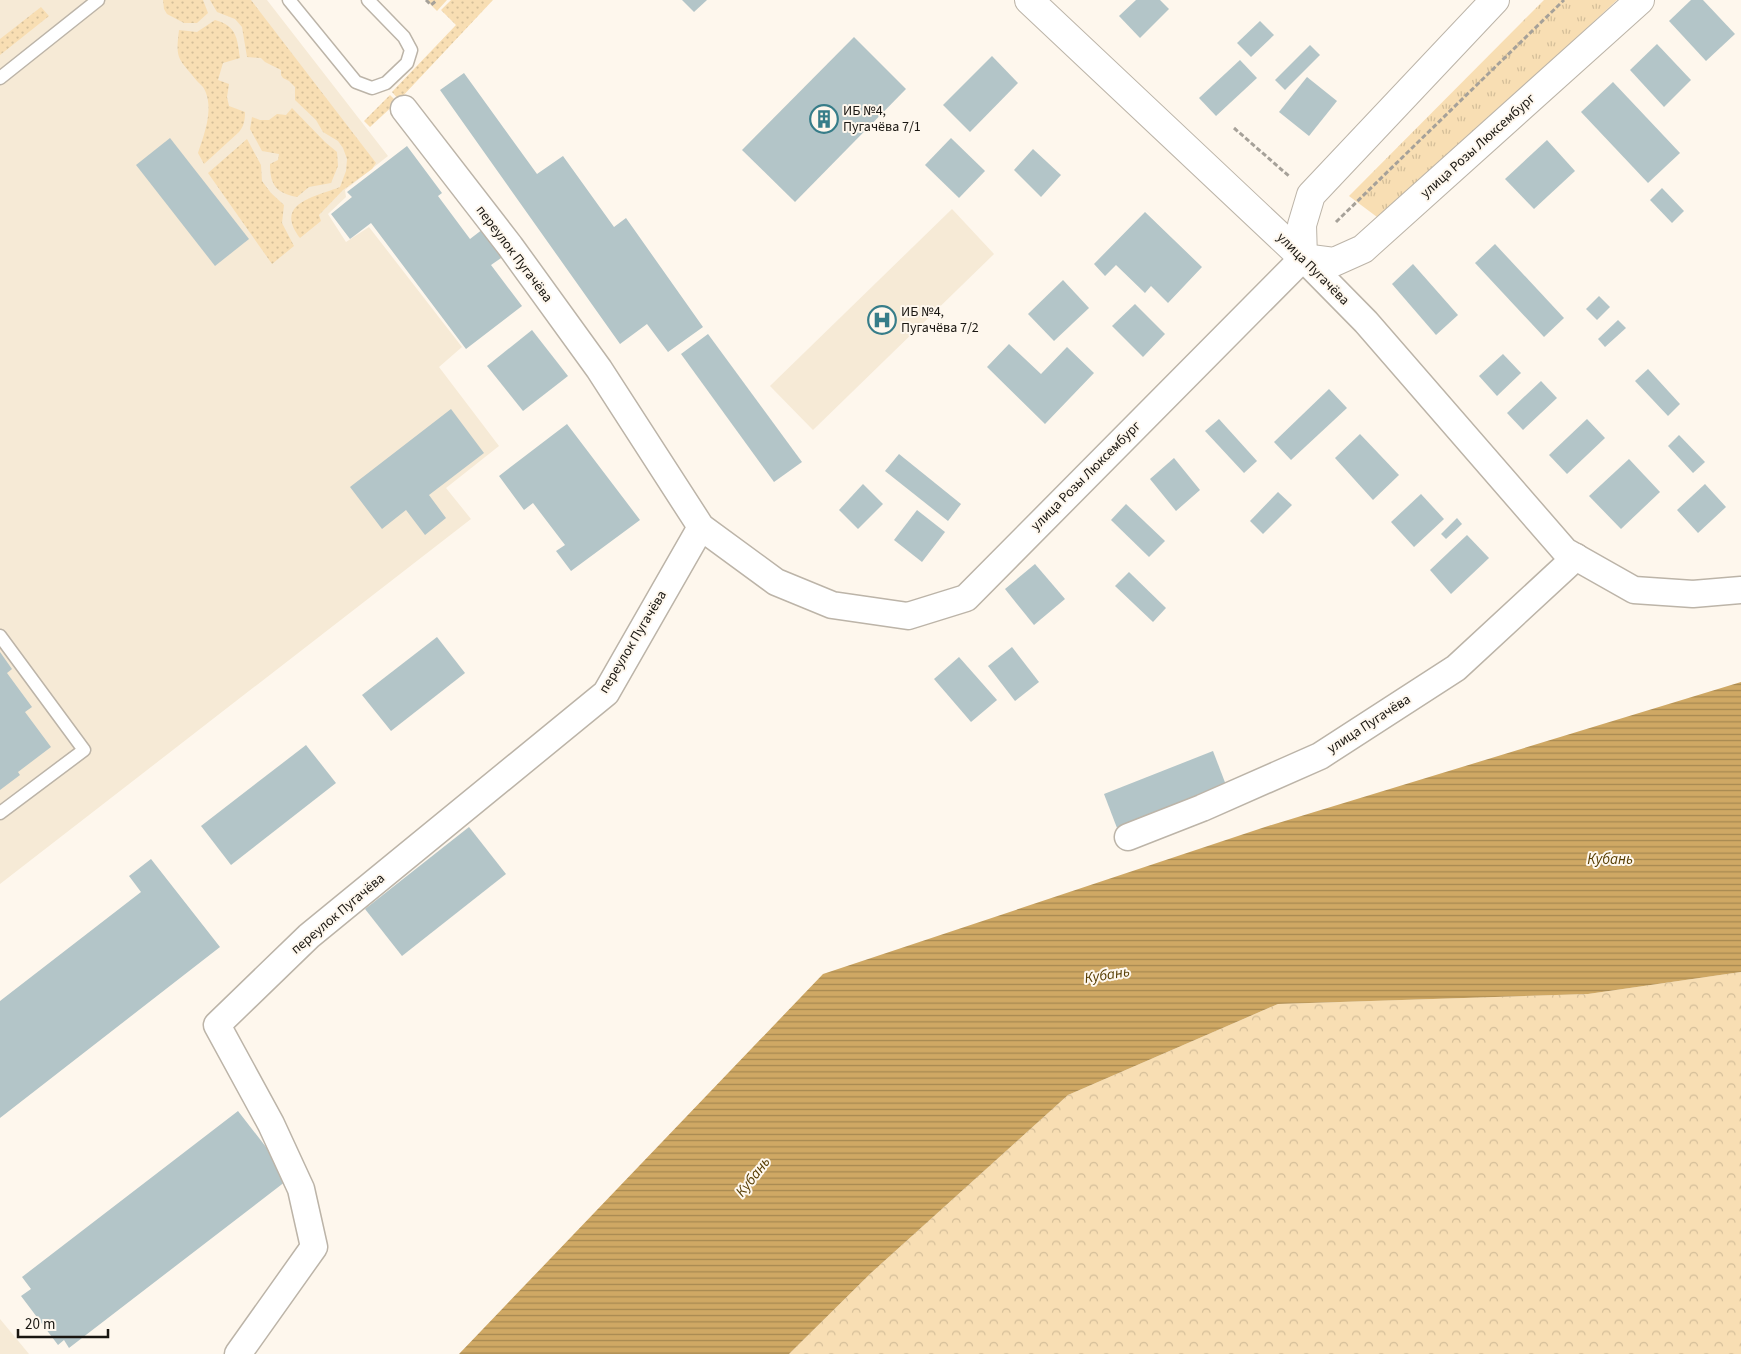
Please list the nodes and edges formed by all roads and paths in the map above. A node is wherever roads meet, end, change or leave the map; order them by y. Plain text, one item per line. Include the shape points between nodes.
1 (98, 0) edge
2 (289, 0) edge
3 (368, 0) edge
4 (426, 0) edge
5 (437, 0) edge
6 (1029, 0) edge
7 (1495, 0) edge
8 (1564, 0) edge
9 (1640, 0) edge
10 (0, 78) edge
11 (404, 109) dead end
12 (1336, 222) dead end
13 (1303, 258) junction
14 (701, 527) junction
15 (1576, 557) junction
16 (1741, 590) edge
17 (832, 605) joint
18 (0, 636) edge
19 (0, 813) edge
20 (1128, 837) dead end
21 (238, 1354) edge

1 - 10 lane
2 - 3 lane via 356,82 372,88 386,84 406,63 411,50 404,38
4 - 5 path via 431,6
6 - 13 main road, улица Пугачёва
7 - 13 main road via 1311,196 1302,225
8 - 12 path
9 - 13 main road, улица Розы Люксембург via 1363,249 1334,262
11 - 14 street, переулок Пугачёва via 510,246 599,369
13 - 15 street, улица Пугачёва via 1366,322 1565,551
13 - 17 street, улица Розы Люксембург via 966,598 908,616
14 - 17 street, переулок Пугачёва via 776,582
14 - 21 street, переулок Пугачёва via 606,693 309,936 217,1025 271,1124 301,1189 314,1247
15 - 16 street, улица Пугачёва via 1634,590 1693,594
15 - 20 street, улица Пугачёва via 1456,668 1320,756
18 - 19 lane via 84,750

